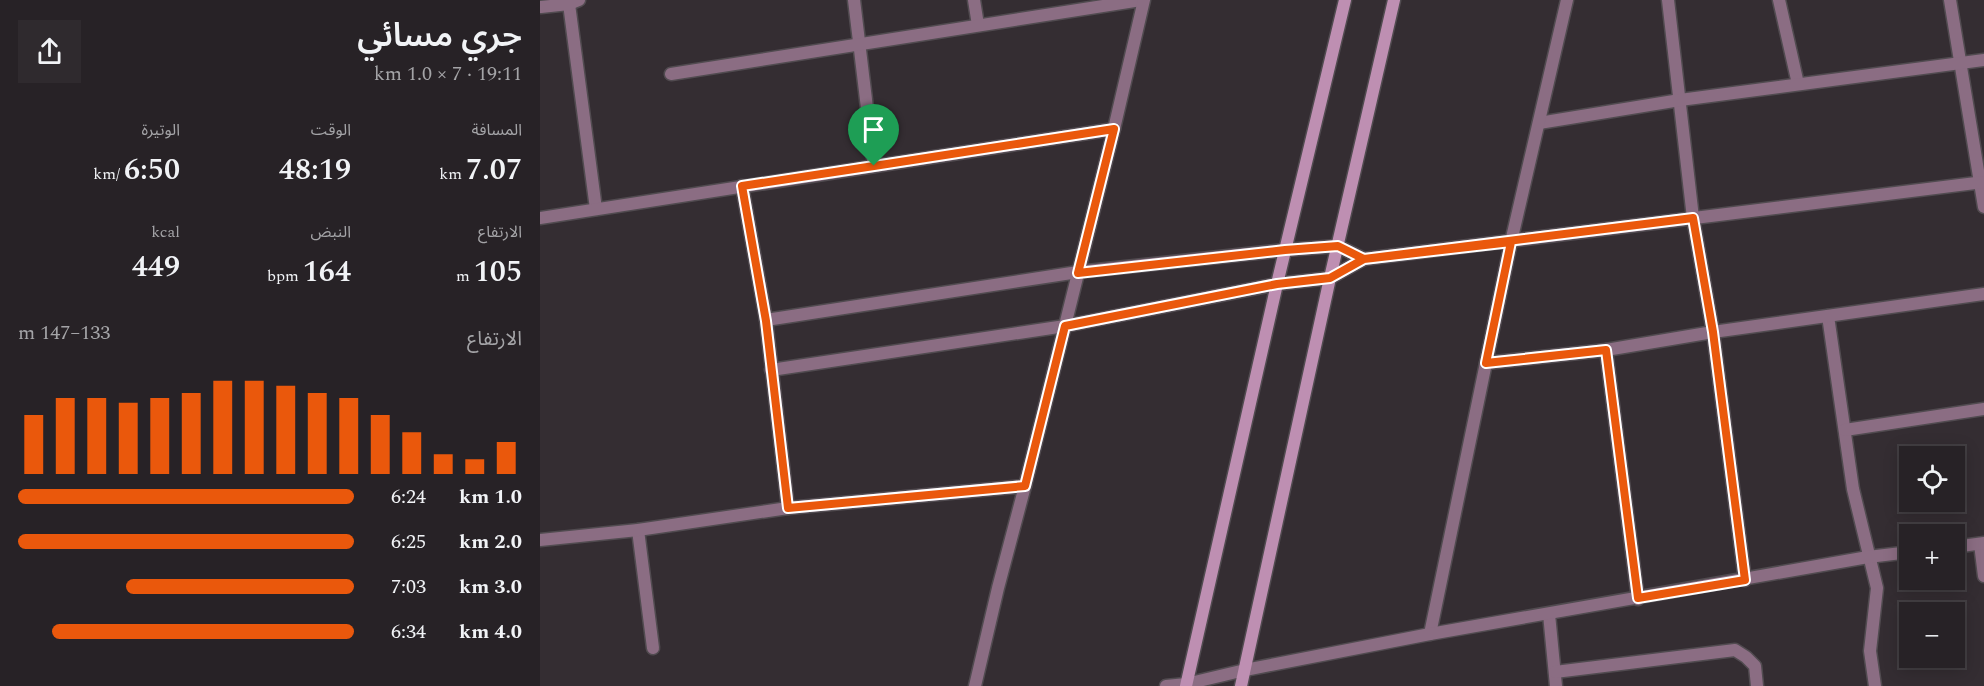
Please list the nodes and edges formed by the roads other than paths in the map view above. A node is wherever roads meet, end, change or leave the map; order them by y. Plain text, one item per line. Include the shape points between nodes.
1 (854, 0) edge
2 (974, 0) edge
3 (1142, 0) edge
4 (1345, 0) edge
5 (1394, 0) edge
6 (1567, 0) edge
7 (1668, 0) edge
8 (1779, 0) edge
9 (1950, 0) edge
10 (574, 2) edge
11 (541, 7) edge
12 (978, 26) junction
13 (860, 44) junction
14 (1984, 60) edge
15 (1961, 63) junction
16 (671, 74) dead end
17 (1798, 84) junction
18 (1680, 100) junction
19 (1539, 123) junction
20 (1114, 129) junction
21 (874, 166) junction
22 (1982, 183) edge
23 (742, 186) junction
24 (1984, 207) edge
25 (596, 209) junction
26 (540, 218) edge
27 (1693, 218) junction
28 (1511, 242) junction
29 (1338, 246) junction
30 (1285, 250) junction
31 (1364, 259) junction
32 (1078, 273) junction
33 (1330, 278) junction
34 (1277, 284) junction
35 (1984, 294) edge
36 (1828, 316) junction
37 (766, 321) junction
38 (1065, 326) junction
39 (1713, 332) junction
40 (1606, 350) junction
41 (1486, 363) junction
42 (771, 370) junction
43 (1984, 409) edge
44 (1845, 430) junction
45 (1025, 486) junction
46 (788, 508) junction
47 (638, 530) junction
48 (540, 540) edge
49 (1982, 544) edge
50 (1965, 546) edge
51 (1899, 553) edge
52 (1868, 557) junction
53 (1984, 576) edge
54 (1745, 580) junction
55 (1638, 598) junction
56 (1550, 614) junction
57 (1430, 634) junction
58 (653, 648) dead end
59 (1245, 670) junction
60 (1555, 672) junction
61 (1186, 685) edge
62 (975, 686) edge
63 (1166, 686) edge
64 (1241, 686) edge
65 (1556, 686) edge
66 (1757, 686) edge
67 (1875, 686) edge

1 - 13 street
2 - 12 street
3 - 12 street
3 - 20 street
4 - 30 street
5 - 29 street
6 - 19 street
7 - 18 street
8 - 17 street
9 - 15 street
10 - 11 street
10 - 25 street
12 - 13 street
13 - 16 street
13 - 21 street
14 - 15 street
15 - 17 street
15 - 22 street
17 - 18 street
18 - 19 street
18 - 27 street
19 - 28 street
20 - 21 street
20 - 32 street
21 - 23 street
22 - 24 street
22 - 27 street
23 - 25 street
23 - 37 street
25 - 26 street
27 - 28 street
27 - 39 street
28 - 31 street
28 - 41 street
29 - 30 street
29 - 31 street
29 - 33 street
30 - 32 street
30 - 34 street
31 - 33 street
32 - 37 street
32 - 38 street
33 - 34 street
33 - 59 street
34 - 38 street
34 - 61 street
35 - 36 street
36 - 39 street
36 - 44 street
37 - 42 street
38 - 42 street
38 - 45 street
39 - 40 street
39 - 54 street
40 - 41 street
40 - 55 street
41 - 57 street
42 - 46 street
43 - 44 street
44 - 52 street
45 - 46 street
45 - 62 street
46 - 47 street
47 - 48 street
47 - 58 street
49 - 50 street
49 - 53 street
51 - 52 street
52 - 54 street
52 - 67 street via 1877,588 1870,651
54 - 55 street
55 - 56 street
56 - 57 street
56 - 60 street
57 - 59 street
59 - 61 street
59 - 64 street
60 - 65 street
60 - 66 street via 1735,650 1755,666
61 - 63 street

